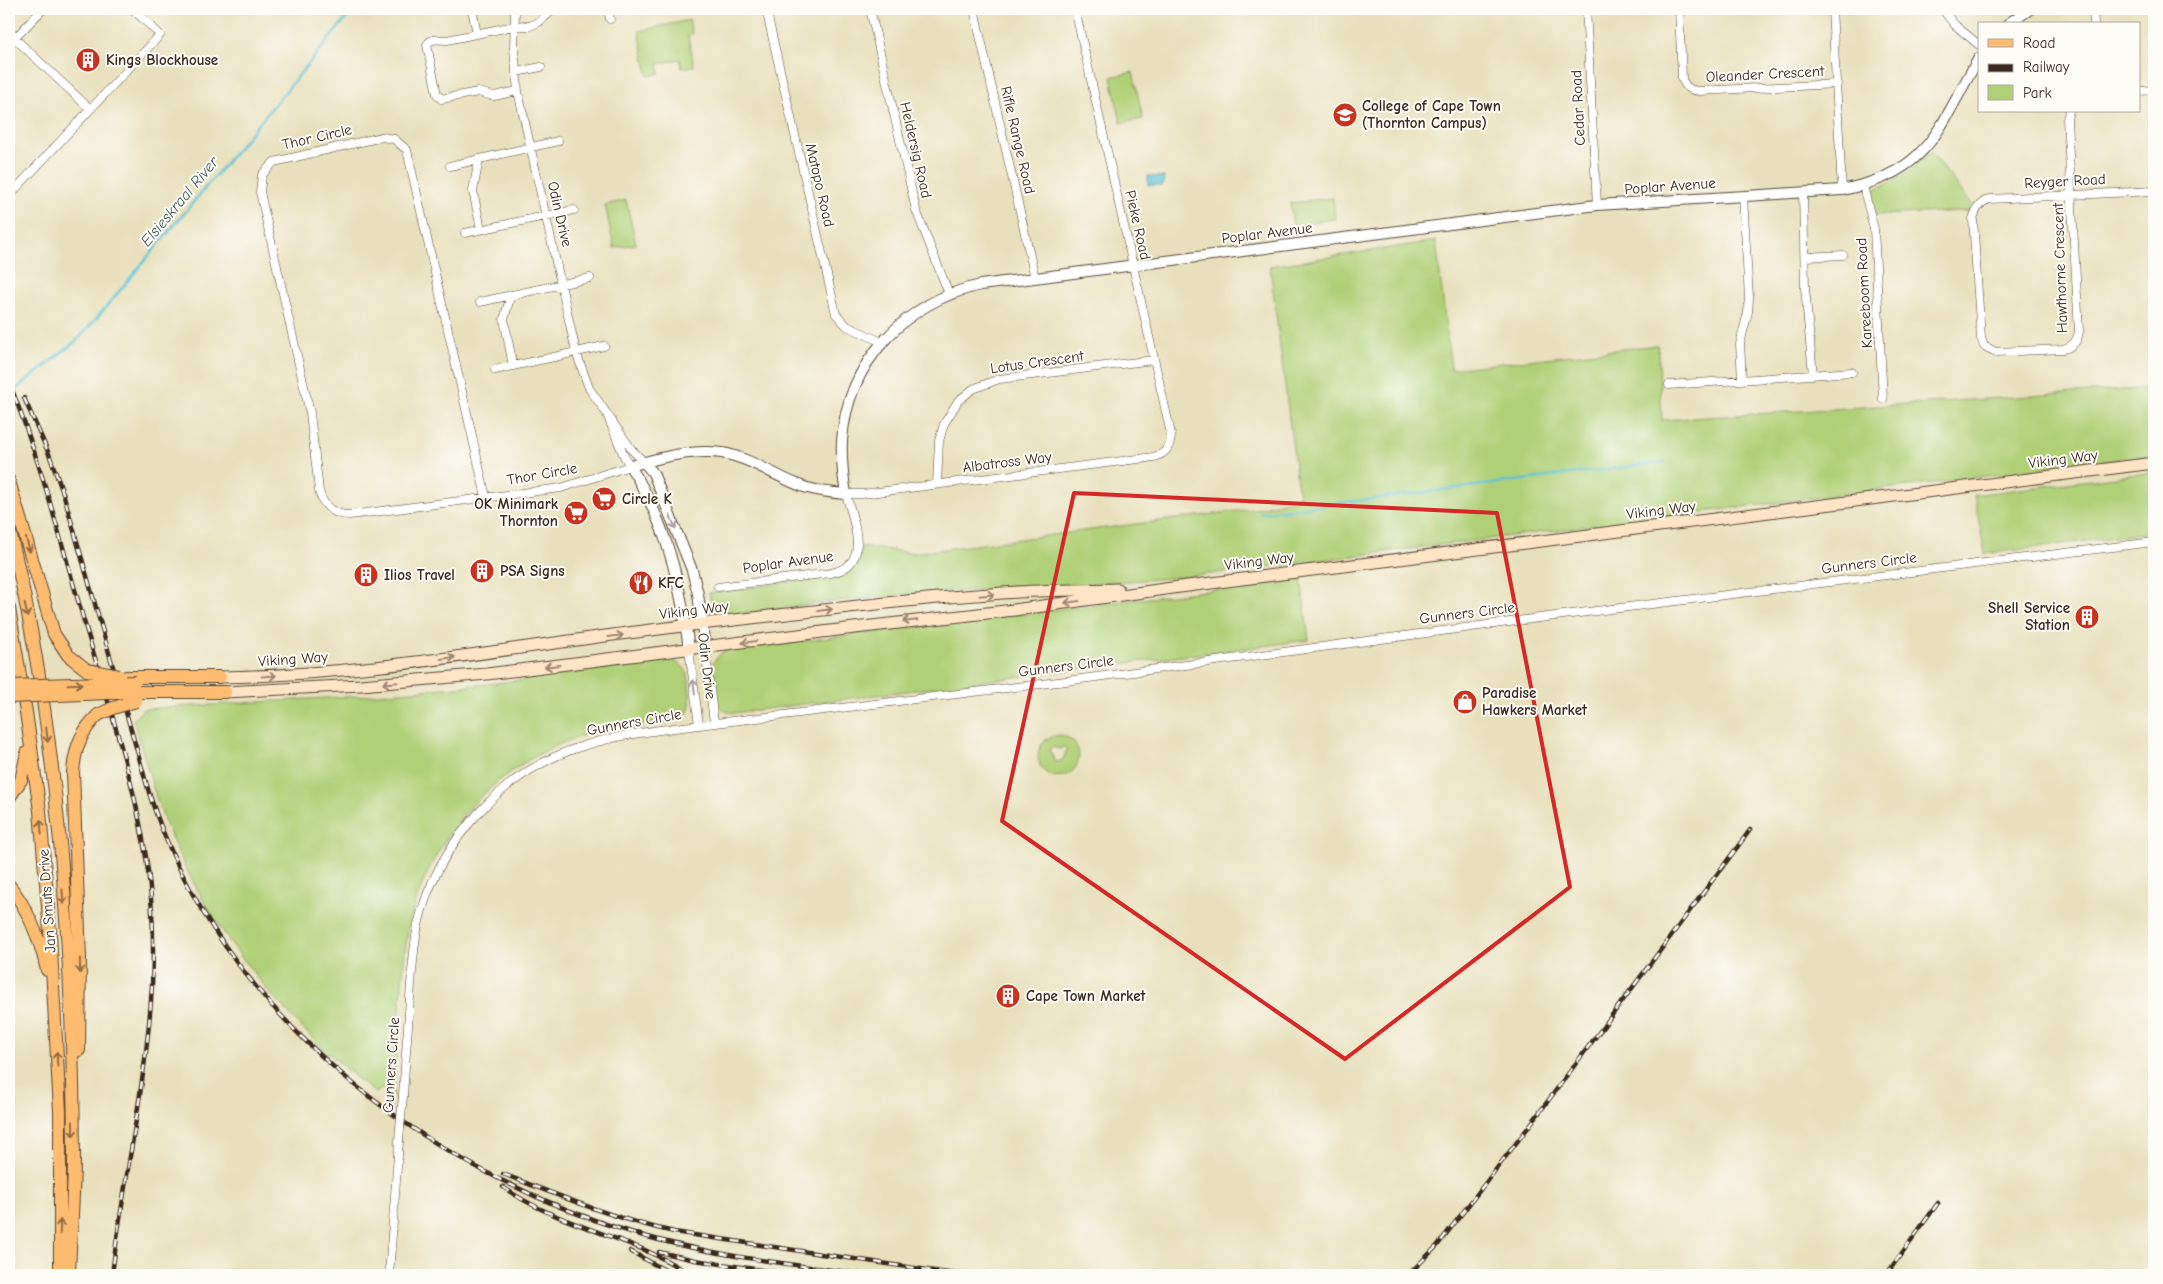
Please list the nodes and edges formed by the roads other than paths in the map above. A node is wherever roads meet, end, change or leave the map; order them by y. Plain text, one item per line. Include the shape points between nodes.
1 (43, 9) edge
2 (133, 9) edge
3 (472, 9) edge
4 (514, 9) edge
5 (554, 9) edge
6 (608, 9) edge
7 (766, 9) edge
8 (870, 9) edge
9 (974, 9) edge
10 (1075, 9) edge
11 (1586, 9) edge
12 (1679, 9) edge
13 (1832, 9) edge
14 (1846, 9) edge
15 (1942, 9) edge
16 (2030, 9) edge
17 (2093, 9) edge
18 (610, 19) dead end
19 (2011, 22) edge
20 (2094, 22) edge
21 (514, 26) junction
22 (477, 34) junction
23 (12, 36) edge
24 (1978, 44) edge
25 (1978, 60) edge
26 (541, 67) dead end
27 (516, 72) junction
28 (1836, 84) junction
29 (518, 90) junction
30 (2154, 90) edge
31 (2140, 91) edge
32 (90, 109) junction
33 (2068, 112) edge
34 (558, 141) dead end
35 (530, 148) junction
36 (479, 159) junction
37 (450, 166) dead end
38 (1863, 186) junction
39 (1842, 190) junction
40 (2154, 191) edge
41 (1803, 192) junction
42 (2071, 194) junction
43 (9, 196) edge
44 (1743, 196) junction
45 (1597, 205) junction
46 (1979, 206) joint
47 (574, 210) dead end
48 (545, 216) junction
49 (481, 229) junction
50 (465, 233) dead end
51 (1843, 255) dead end
52 (1805, 257) junction
53 (1133, 265) junction
54 (590, 278) dead end
55 (1035, 278) junction
56 (560, 284) junction
57 (949, 294) junction
58 (511, 295) junction
59 (480, 302) dead end
60 (882, 342) junction
61 (604, 346) dead end
62 (576, 352) junction
63 (1154, 360) junction
64 (513, 366) junction
65 (495, 370) dead end
66 (1852, 372) dead end
67 (1812, 375) junction
68 (1742, 380) junction
69 (1669, 385) dead end
70 (1883, 399) dead end
71 (608, 417) junction
72 (1168, 448) joint
73 (644, 462) junction
74 (2154, 463) edge
75 (630, 466) junction
76 (9, 481) edge
77 (938, 484) junction
78 (846, 494) junction
79 (486, 497) junction
80 (9, 528) edge
81 (2154, 542) edge
82 (718, 587) dead end
83 (1172, 588) junction
84 (9, 608) edge
85 (702, 624) junction
86 (686, 626) junction
87 (705, 648) junction
88 (689, 650) junction
89 (220, 677) joint
90 (9, 686) edge
91 (132, 688) junction
92 (225, 692) joint
93 (9, 697) edge
94 (26, 712) junction
95 (714, 723) junction
96 (699, 725) junction
97 (9, 798) edge
98 (9, 885) edge
99 (54, 1001) junction
100 (73, 1107) junction
101 (60, 1275) edge
102 (69, 1275) edge
103 (390, 1275) edge

1 - 23 street
2 - 32 street via 160,35
3 - 22 street
4 - 21 street, Odin Drive
5 - 21 street via 530,26
6 - 18 street
7 - 60 street, Matopo Road via 836,314 846,326
8 - 57 street, Heldersig Road via 916,210
9 - 55 street, Rifle Range Road
10 - 53 street, Pieke Road
11 - 45 street, Cedar Road
12 - 28 street, Oleander Crescent via 1682,79 1691,90
13 - 14 street
13 - 28 street
15 - 24 street
16 - 19 street
17 - 20 street
21 - 22 street
21 - 27 street, Odin Drive
22 - 29 street via 432,40 427,45 438,98 445,100 478,92 494,96
23 - 32 street
25 - 38 street, Poplar Avenue via 1944,124 1927,147 1897,171
26 - 27 street
27 - 29 street, Odin Drive
28 - 39 street
29 - 35 street, Odin Drive
30 - 31 street
32 - 43 street
33 - 42 street
34 - 35 street
35 - 36 street
35 - 48 street, Odin Drive
36 - 37 street
36 - 49 street via 473,191
38 - 39 street, Poplar Avenue
38 - 70 street, Kareeboom Road via 1874,229
39 - 41 street, Poplar Avenue
40 - 42 street, Reyger Road
41 - 44 street, Poplar Avenue
41 - 52 street
42 - 46 street, Reyger Road via 1990,199
42 - 46 street, Hawthorne Crescent via 2079,331 2074,344 2063,349 1996,352 1984,346 1974,219
44 - 45 street, Poplar Avenue
44 - 68 street via 1749,305 1741,337
45 - 53 street, Poplar Avenue
47 - 48 street
48 - 49 street
48 - 56 street, Odin Drive
49 - 50 street
51 - 52 street
52 - 67 street
53 - 55 street, Poplar Avenue
53 - 63 street, Pieke Road
54 - 56 street
55 - 57 street, Poplar Avenue via 981,285
56 - 58 street
56 - 62 street, Odin Drive
57 - 60 street, Poplar Avenue via 912,314
58 - 59 street
58 - 64 street via 504,318
60 - 78 street, Poplar Avenue via 857,381 846,411 842,449
61 - 62 street
62 - 64 street
62 - 71 street, Odin Drive via 586,380
63 - 72 street, Pieke Road via 1171,434
63 - 77 street, Lotus Crescent via 999,379 973,389 958,401 944,424 939,441
64 - 65 street
66 - 67 street
67 - 68 street
68 - 69 street
71 - 73 street, Odin Drive
71 - 75 street, Odin Drive
72 - 77 street, Albatross Way via 1154,457
73 - 75 street
73 - 78 street via 692,453 722,453 807,488
73 -> 85 street, Odin Drive via 653,473 692,570
74 - 83 main road, Viking Way
75 - 79 street, Thor Circle via 561,488
75 - 86 street, Odin Drive via 652,505 672,557
76 -> 91 main road, bridge via 54,634 68,655 87,670
77 - 78 street, Albatross Way
78 - 82 street, Poplar Avenue via 858,546 854,559 846,567 831,573
79 - 79 street, Thor Circle via 350,515 334,512 322,501 310,413 260,192 262,175 274,162 382,137 394,139 407,150
80 -> 100 main road, Jan Smuts Drive via 40,687 55,808 66,924
81 - 95 street, Gunners Circle
85 -> 83 main road, Viking Way via 1018,592
83 -> 87 main road, Viking Way
84 - 94 main road, Jan Smuts Drive
85 - 86 main road, Viking Way
85 - 87 street, Odin Drive
86 - 88 street, Odin Drive
89 -> 86 main road, Viking Way via 359,670
87 - 88 main road, Viking Way
87 - 95 street, Odin Drive
88 -> 92 main road, Viking Way via 487,674
96 -> 88 street, Odin Drive
89 - 91 main road
90 -> 91 main road, bridge
91 - 92 main road
91 - 93 main road, bridge
91 -> 100 main road, bridge via 88,726 79,739 74,762 81,996
94 - 97 main road via 26,764 21,780
99 -> 94 main road, Jan Smuts Drive via 40,811
95 - 96 street, Gunners Circle
96 - 103 street, Gunners Circle, bridge via 604,740 561,754 520,776 486,805 462,832 434,879 419,924 413,958
98 - 99 main road via 26,911 40,945
101 -> 99 main road, Jan Smuts Drive via 60,1111
100 -> 102 main road, Jan Smuts Drive

